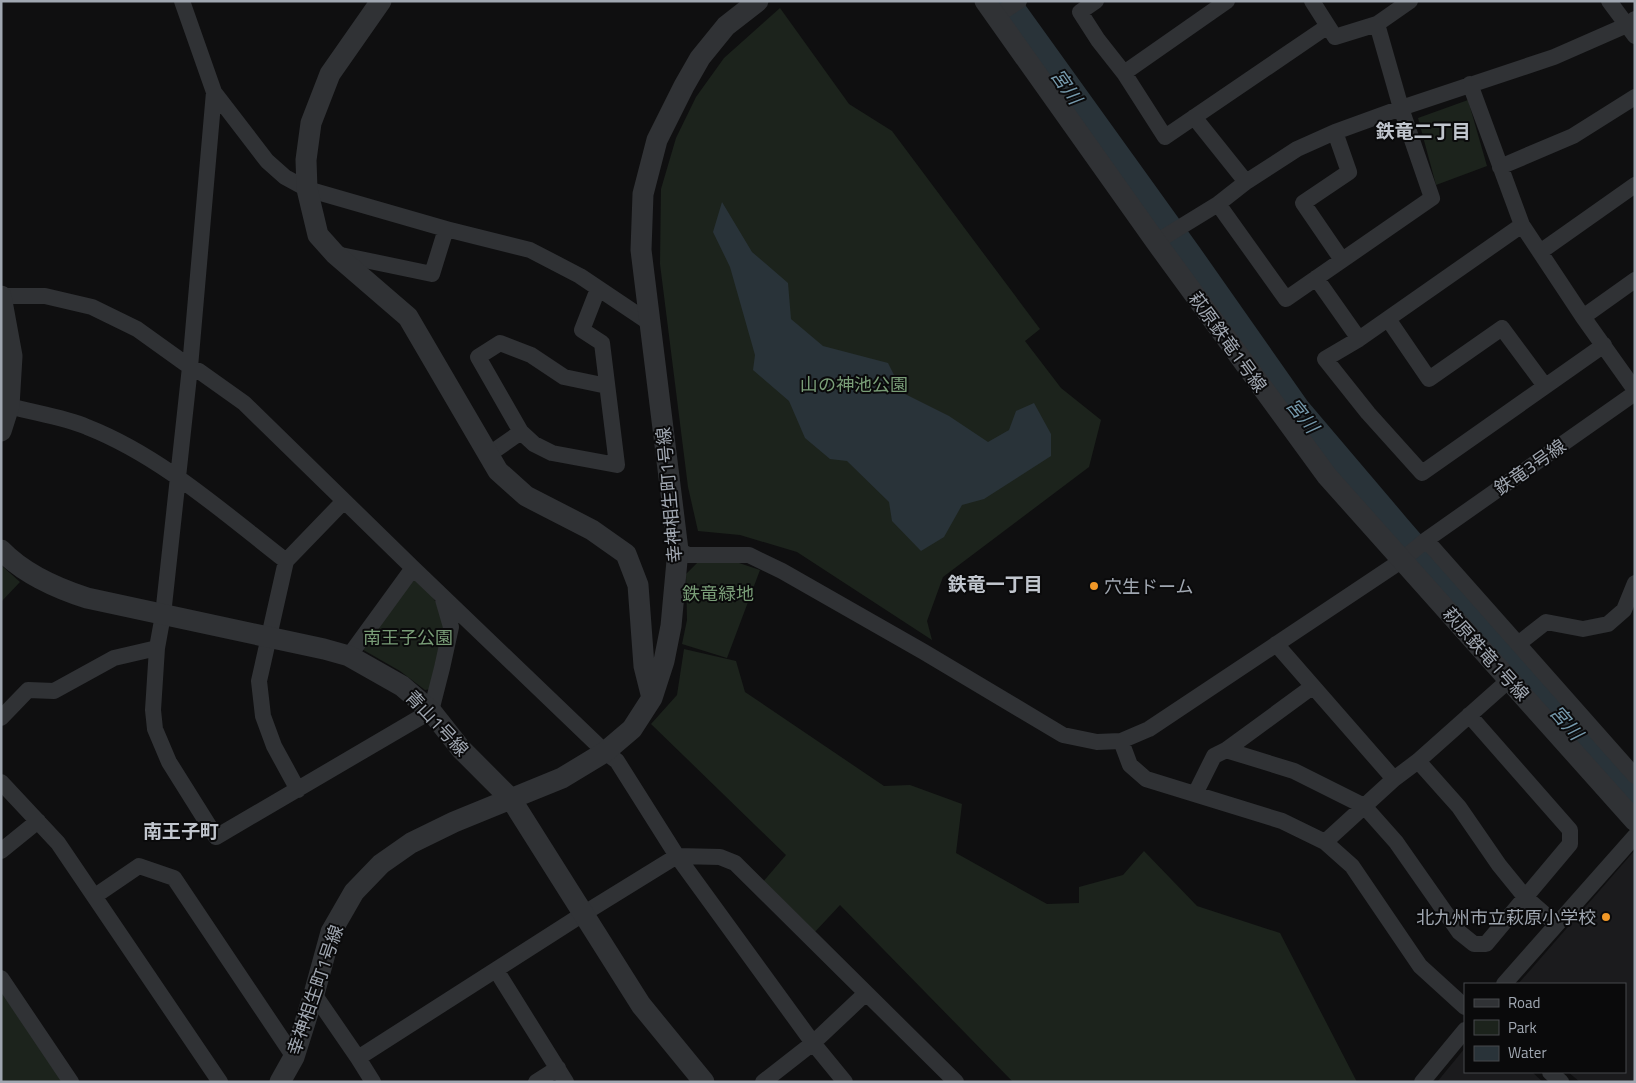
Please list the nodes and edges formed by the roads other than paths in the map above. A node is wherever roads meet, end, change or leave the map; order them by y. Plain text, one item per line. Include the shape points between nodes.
1 (182, 1) edge
2 (381, 1) edge
3 (758, 1) edge
4 (1096, 1) edge
5 (1227, 1) edge
6 (1312, 1) edge
7 (1410, 1) edge
8 (1609, 1) edge
9 (1018, 2) edge
10 (994, 10) edge
11 (1377, 24) junction
12 (1328, 26) junction
13 (1632, 27) edge
14 (1124, 74) junction
15 (1470, 84) junction
16 (214, 92) junction
17 (1632, 104) edge
18 (1401, 108) junction
19 (1194, 117) junction
20 (1335, 132) junction
21 (1500, 166) junction
22 (1246, 182) junction
23 (1635, 185) edge
24 (307, 189) junction
25 (1218, 204) junction
26 (1522, 224) junction
27 (446, 229) junction
28 (1159, 241) junction
29 (1540, 252) junction
30 (335, 254) junction
31 (1342, 260) junction
32 (1316, 278) junction
33 (1635, 280) edge
34 (598, 289) junction
35 (1, 296) edge
36 (1583, 317) junction
37 (1388, 319) junction
38 (650, 323) junction
39 (1358, 339) junction
40 (1604, 345) junction
41 (190, 367) junction
42 (607, 386) junction
43 (1545, 386) junction
44 (1635, 391) edge
45 (9, 406) junction
46 (1, 431) edge
47 (521, 432) junction
48 (488, 455) junction
49 (178, 478) junction
50 (344, 501) junction
51 (1426, 540) junction
52 (1, 550) edge
53 (678, 550) junction
54 (1401, 560) junction
55 (286, 561) junction
56 (413, 568) junction
57 (1635, 583) edge
58 (441, 594) junction
59 (163, 615) junction
60 (268, 637) junction
61 (1276, 644) junction
62 (1518, 644) junction
63 (157, 648) junction
64 (348, 656) junction
65 (1509, 680) junction
66 (1312, 687) junction
67 (652, 698) junction
68 (431, 711) junction
69 (1469, 715) junction
70 (1, 718) edge
71 (1121, 741) junction
72 (1226, 750) junction
73 (605, 752) junction
74 (1418, 761) junction
75 (1635, 776) edge
76 (1394, 779) junction
77 (1, 782) edge
78 (298, 790) junction
79 (1195, 794) junction
80 (511, 799) junction
81 (1364, 806) junction
82 (38, 821) junction
83 (1635, 821) edge
84 (1635, 836) edge
85 (1324, 842) junction
86 (1, 851) edge
87 (677, 856) junction
88 (95, 896) junction
89 (1525, 897) junction
90 (583, 914) junction
91 (1556, 924) junction
92 (496, 970) junction
93 (1, 978) edge
94 (1505, 983) edge
95 (866, 993) junction
96 (314, 994) junction
97 (1464, 1006) edge
98 (1464, 1031) edge
99 (812, 1043) junction
100 (294, 1057) junction
101 (358, 1058) junction
102 (1551, 1073) edge
103 (562, 1075) edge
104 (71, 1082) edge
105 (220, 1082) edge
106 (280, 1082) edge
107 (374, 1082) edge
108 (536, 1082) edge
109 (704, 1082) edge
110 (763, 1082) edge
111 (845, 1082) edge
112 (956, 1082) edge
113 (1422, 1082) edge
114 (1561, 1082) edge

1 - 16 street
2 - 24 street via 330,74 311,123 306,160
3 - 38 street, 幸神相生町1号線 via 726,26 700,58 657,140 643,194 640,250
4 - 14 street via 1080,12
5 - 14 street
6 - 12 street
7 - 11 street
8 - 13 street
9 - 10 street
10 - 28 street, 萩原鉄竜1号線
11 - 12 street via 1335,37
11 - 18 street
12 - 19 street
13 - 15 street
14 - 19 street via 1165,136
15 - 18 street
15 - 21 street
16 - 24 street via 267,160 285,177
16 - 41 street
17 - 21 street via 1573,136
18 - 20 street
18 - 31 street via 1432,198
19 - 22 street
20 - 22 street via 1297,149
20 - 31 street via 1349,172 1303,203
21 - 26 street
22 - 25 street
23 - 29 street
24 - 27 street
24 - 30 street via 318,235
25 - 28 street
25 - 32 street via 1286,299
26 - 29 street
26 - 37 street
27 - 30 street via 432,274
27 - 34 street via 530,250
28 - 54 street, 萩原鉄竜1号線 via 1327,476
29 - 36 street
30 - 48 street via 408,317
31 - 32 street
32 - 39 street
33 - 36 street
34 - 38 street
34 - 42 street via 582,330 602,343
35 - 41 street via 46,296 92,307 137,329
35 - 45 street via 12,356
36 - 40 street
37 - 39 street
37 - 43 street via 1429,379 1502,328
38 - 53 street, 幸神相生町1号線
39 - 43 street via 1325,359 1422,473
40 - 43 street
40 - 44 street
41 - 49 street
41 - 50 street via 244,403
42 - 47 street via 617,466 552,453 534,444
42 - 47 street via 564,378 531,355 500,343 478,357
44 - 51 street, 鉄竜3号線
45 - 46 street
45 - 49 street via 86,426 125,444
47 - 48 street
48 - 67 street via 498,471 526,496 592,530 626,554 638,585 644,666
49 - 55 street
49 - 59 street
50 - 55 street
50 - 56 street
51 - 54 street, 鉄竜3号線
51 - 62 street
52 - 59 street, 青山1号線 via 33,575 63,590
53 - 67 street, 幸神相生町1号線 via 671,626
53 - 71 street via 688,555 749,555 916,647 1063,735 1097,742
54 - 61 street, 鉄竜3号線
54 - 65 street, 萩原鉄竜1号線
55 - 60 street
56 - 58 street
56 - 64 street
57 - 62 street via 1624,610 1608,624 1584,629 1546,622
58 - 68 street via 451,627
58 - 73 street
59 - 60 street, 青山1号線
59 - 63 street
60 - 64 street, 青山1号線
60 - 78 street via 259,681 263,716 274,746
61 - 66 street
61 - 71 street, 鉄竜3号線 via 1149,729
62 - 75 street
63 - 70 street via 114,658 54,691 28,690
63 - 78 street via 155,729 169,762 216,837
64 - 68 street, 青山1号線 via 402,686
65 - 69 street
65 - 83 street, 萩原鉄竜1号線
66 - 72 street
66 - 76 street
67 - 73 street, 幸神相生町1号線 via 632,729
68 - 78 street
68 - 80 street, 青山1号線 via 461,749
69 - 74 street
69 - 89 street via 1570,830 1570,844
71 - 79 street via 1130,765 1146,779
72 - 79 street via 1214,756
72 - 81 street via 1294,771
73 - 80 street, 幸神相生町1号線 via 562,778
73 - 87 street via 618,761
74 - 76 street
74 - 89 street via 1459,807
76 - 81 street
77 - 82 street
79 - 85 street via 1282,822
80 - 90 street, 青山1号線
80 - 96 street, 幸神相生町1号線 via 411,843 381,864 354,892 330,932
81 - 85 street
81 - 89 street via 1396,842 1459,932 1474,944 1486,944
82 - 86 street
82 - 88 street via 58,843
84 - 91 street
85 - 97 street via 1352,866 1420,966
87 - 90 street
87 - 95 street via 720,857 735,863
87 - 99 street
88 - 100 street via 139,866 174,878
88 - 105 street
89 - 91 street
90 - 92 street
90 - 109 street, 青山1号線 via 641,1005
91 - 94 street
92 - 101 street
92 - 103 street
93 - 104 street
95 - 99 street
95 - 112 street
96 - 100 street, 幸神相生町1号線
96 - 101 street
98 - 113 street
99 - 110 street
99 - 111 street
100 - 106 street, 幸神相生町1号線
101 - 107 street
102 - 114 street
103 - 108 street

